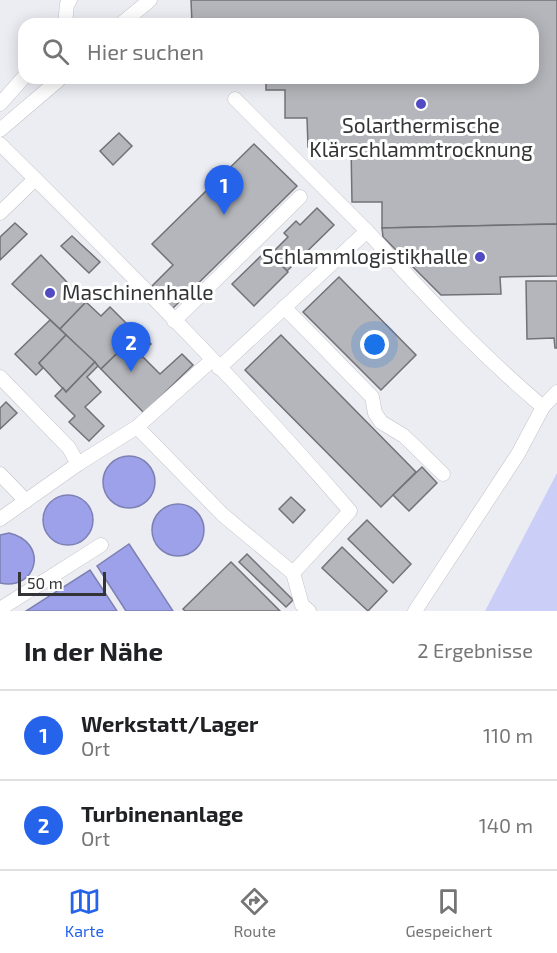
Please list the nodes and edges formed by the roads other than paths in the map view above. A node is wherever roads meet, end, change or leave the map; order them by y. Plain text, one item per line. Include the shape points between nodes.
1 (70, 0) edge
2 (150, 0) edge
3 (66, 18) edge
4 (128, 18) edge
5 (18, 84) edge
6 (54, 84) edge
7 (235, 99) dead end
8 (0, 104) edge
9 (0, 130) edge
10 (0, 144) edge
11 (35, 179) junction
12 (300, 197) dead end
13 (0, 213) edge
14 (367, 231) junction
15 (284, 307) junction
16 (174, 321) junction
17 (216, 364) junction
18 (0, 377) edge
19 (557, 392) edge
20 (543, 407) junction
21 (137, 427) junction
22 (78, 464) junction
23 (0, 474) edge
24 (443, 474) dead end
25 (26, 501) junction
26 (0, 519) edge
27 (101, 545) dead end
28 (293, 573) junction
29 (0, 609) edge
30 (306, 610) edge
31 (415, 611) edge

1 - 3 lane
2 - 4 lane
5 - 8 lane
6 - 9 lane
7 - 14 lane
10 - 11 lane
11 - 13 lane
11 - 16 lane
12 - 16 lane
14 - 15 lane
14 - 20 lane via 439,310
15 - 17 lane
15 - 24 lane via 372,397 381,422 404,436
16 - 17 lane
17 - 21 lane
17 - 28 lane via 350,511
18 - 22 lane via 69,448
19 - 20 lane
20 - 31 lane via 518,454
21 - 22 lane
21 - 28 lane via 222,515
22 - 25 lane
23 - 25 lane
25 - 26 lane
27 - 29 lane
28 - 30 lane

